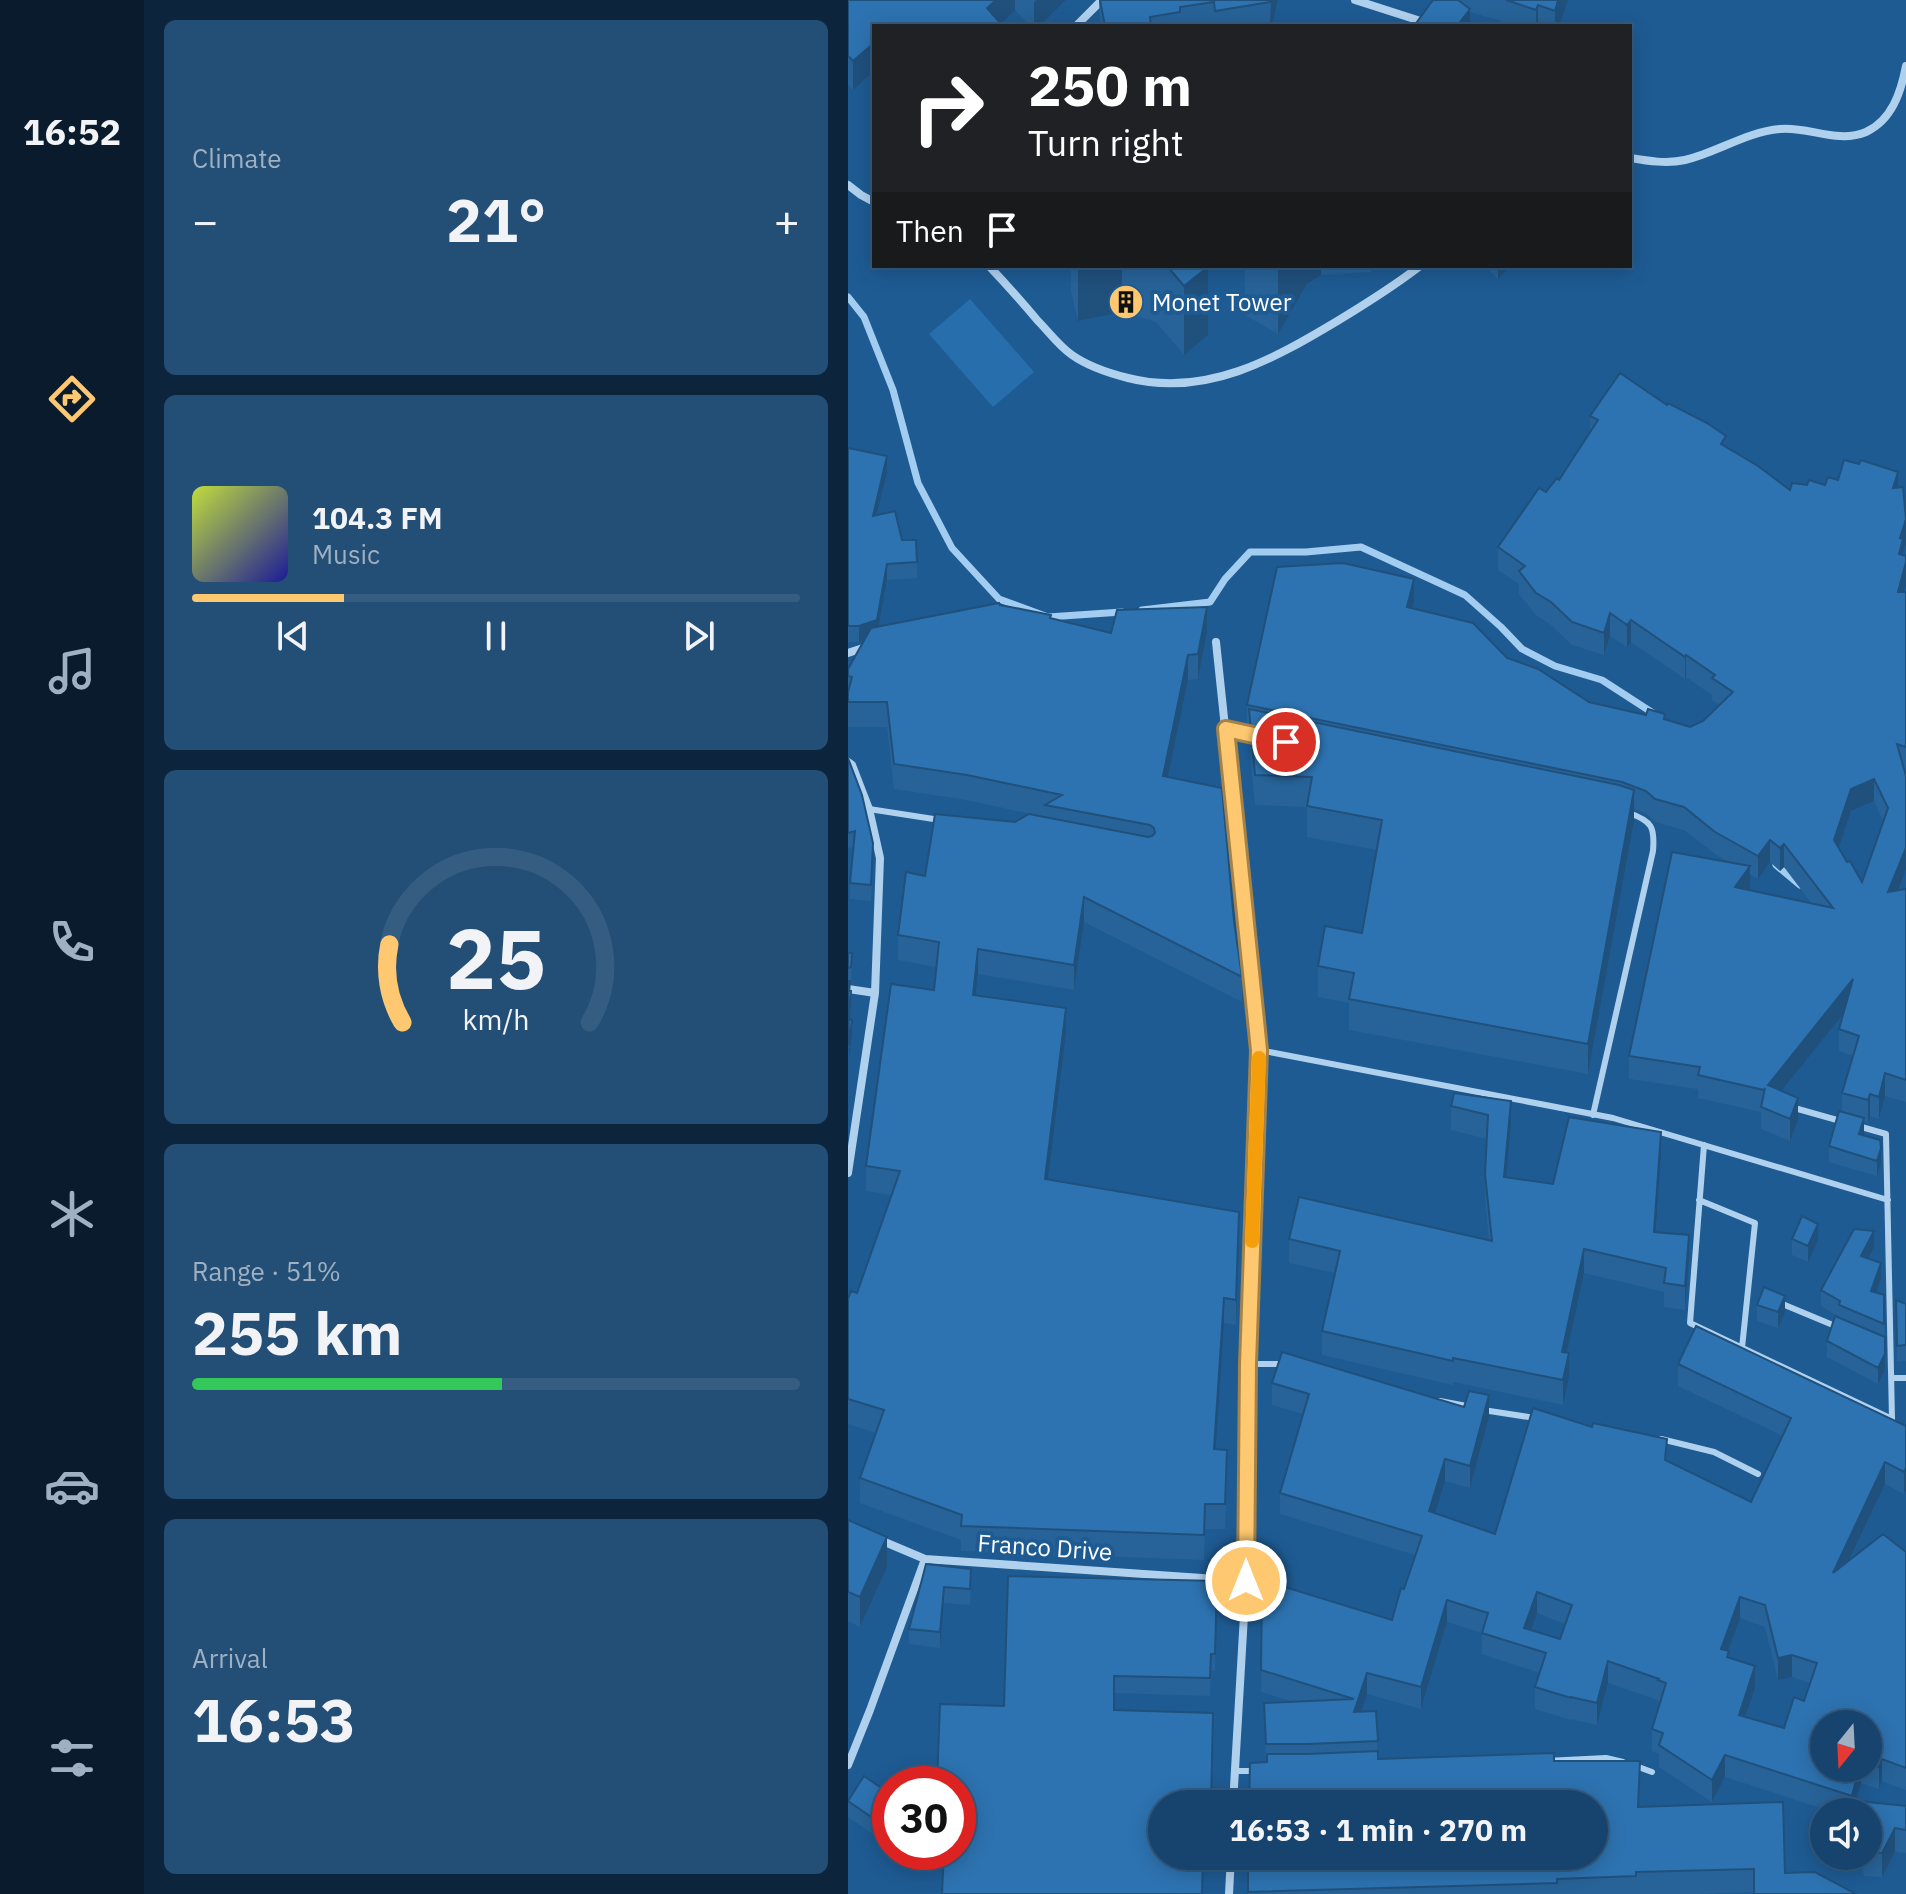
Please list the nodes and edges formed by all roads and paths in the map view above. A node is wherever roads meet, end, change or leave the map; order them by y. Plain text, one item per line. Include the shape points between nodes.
1 (1102, 0) edge
2 (1355, 0) edge
3 (1078, 24) edge
4 (1430, 24) edge
5 (1906, 66) edge
6 (1632, 158) edge
7 (848, 185) edge
8 (872, 201) edge
9 (991, 268) edge
10 (1417, 268) edge
11 (882, 642) edge
12 (1216, 642) dead end
13 (848, 653) edge
14 (1226, 729) junction
15 (1256, 735) edge
16 (848, 762) edge
17 (869, 809) junction
18 (1621, 810) edge
19 (942, 820) edge
20 (848, 989) edge
21 (875, 993) junction
22 (1259, 1050) junction
23 (1798, 1109) edge
24 (1593, 1115) junction
25 (1704, 1145) junction
26 (848, 1173) edge
27 (1699, 1200) junction
28 (1888, 1200) junction
29 (1748, 1290) junction
30 (1762, 1296) edge
31 (1777, 1302) edge
32 (1848, 1331) edge
33 (1877, 1343) edge
34 (1742, 1348) junction
35 (1891, 1349) junction
36 (1248, 1364) junction
37 (1297, 1367) edge
38 (1892, 1378) junction
39 (1906, 1378) edge
40 (1433, 1399) edge
41 (1549, 1420) edge
42 (1658, 1438) edge
43 (1758, 1474) dead end
44 (875, 1538) edge
45 (925, 1559) junction
46 (1246, 1581) junction
47 (1536, 1762) edge
48 (848, 1765) edge
49 (1234, 1771) junction
50 (1262, 1771) edge
51 (1652, 1772) dead end
52 (1233, 1790) edge
53 (1230, 1870) edge
54 (1229, 1894) edge

1 - 3 street
2 - 4 street
5 - 6 street via 1895,104 1867,132 1838,136 1783,129 1683,160
7 - 8 street
9 - 10 street via 1071,354 1115,375 1172,385 1216,379 1262,363
11 - 13 street
12 - 14 street
14 - 15 lane
14 - 22 street
16 - 17 street
17 - 19 lane
17 - 21 street via 880,858
18 - 24 lane via 1651,824 1653,851
20 - 21 street
21 - 26 street
22 - 24 lane
22 - 36 street
23 - 28 lane via 1886,1134
24 - 25 lane
25 - 27 lane
25 - 28 lane
27 - 29 lane via 1755,1223
27 - 34 lane via 1690,1323
28 - 35 lane
29 - 30 lane
29 - 34 lane
31 - 32 lane
33 - 35 lane
34 - 38 lane via 1892,1419
35 - 38 lane
36 - 37 lane
36 - 46 street
38 - 39 lane
40 - 41 lane
42 - 43 lane via 1714,1452
44 - 45 street, Franco Drive
45 - 46 street, Franco Drive
45 - 48 street
46 - 49 street
47 - 51 lane via 1606,1758
49 - 50 lane
49 - 52 street
53 - 54 street

